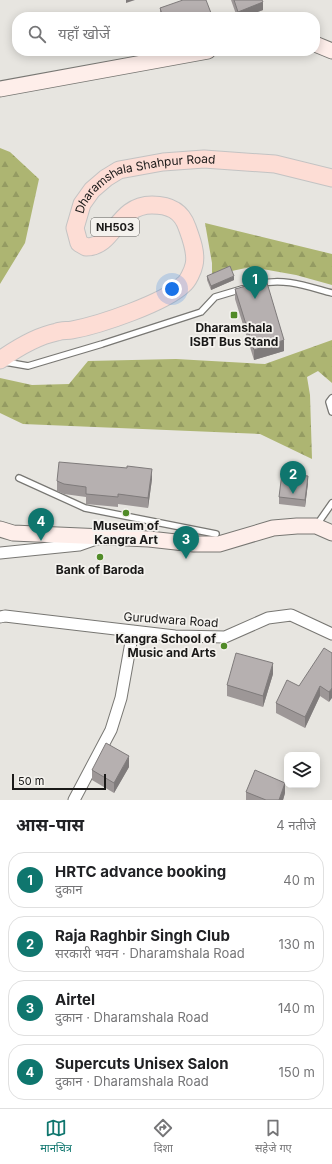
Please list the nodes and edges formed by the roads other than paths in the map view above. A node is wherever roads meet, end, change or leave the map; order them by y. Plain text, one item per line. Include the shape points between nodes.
1 (320, 46) edge
2 (332, 52) edge
3 (181, 56) edge
4 (0, 89) edge
5 (332, 178) edge
6 (252, 286) edge
7 (245, 288) edge
8 (332, 293) edge
9 (0, 361) edge
10 (332, 398) edge
11 (332, 412) edge
12 (19, 478) dead end
13 (332, 503) edge
14 (316, 526) junction
15 (0, 529) edge
16 (332, 533) edge
17 (216, 534) dead end
18 (99, 538) junction
19 (0, 553) edge
20 (0, 617) edge
21 (133, 631) junction
22 (332, 634) edge
23 (74, 800) edge

1 - 2 main road
3 - 4 main road
5 - 9 main road, Dharamshala Shahpur Road / NH503 via 275,164 204,159 163,162 119,170 92,190 82,204 75,228 79,243 86,247 99,244 134,208 150,205 173,208 178,211 186,225 194,253 194,265 185,284 160,300 104,321 57,332 17,348
6 - 8 lane via 267,282 293,283
7 - 9 lane via 215,297 201,312 102,344 28,366
10 - 11 lane via 329,402
12 - 17 lane via 85,508
13 - 14 lane
14 - 16 main road
14 - 18 main road via 273,528 219,544
15 - 18 main road via 13,533
18 - 19 street via 78,545
20 - 21 street, Gurudwara Road
21 - 22 street, Gurudwara Road via 175,636 225,637 268,618 291,615
21 - 23 street via 121,698 111,730

